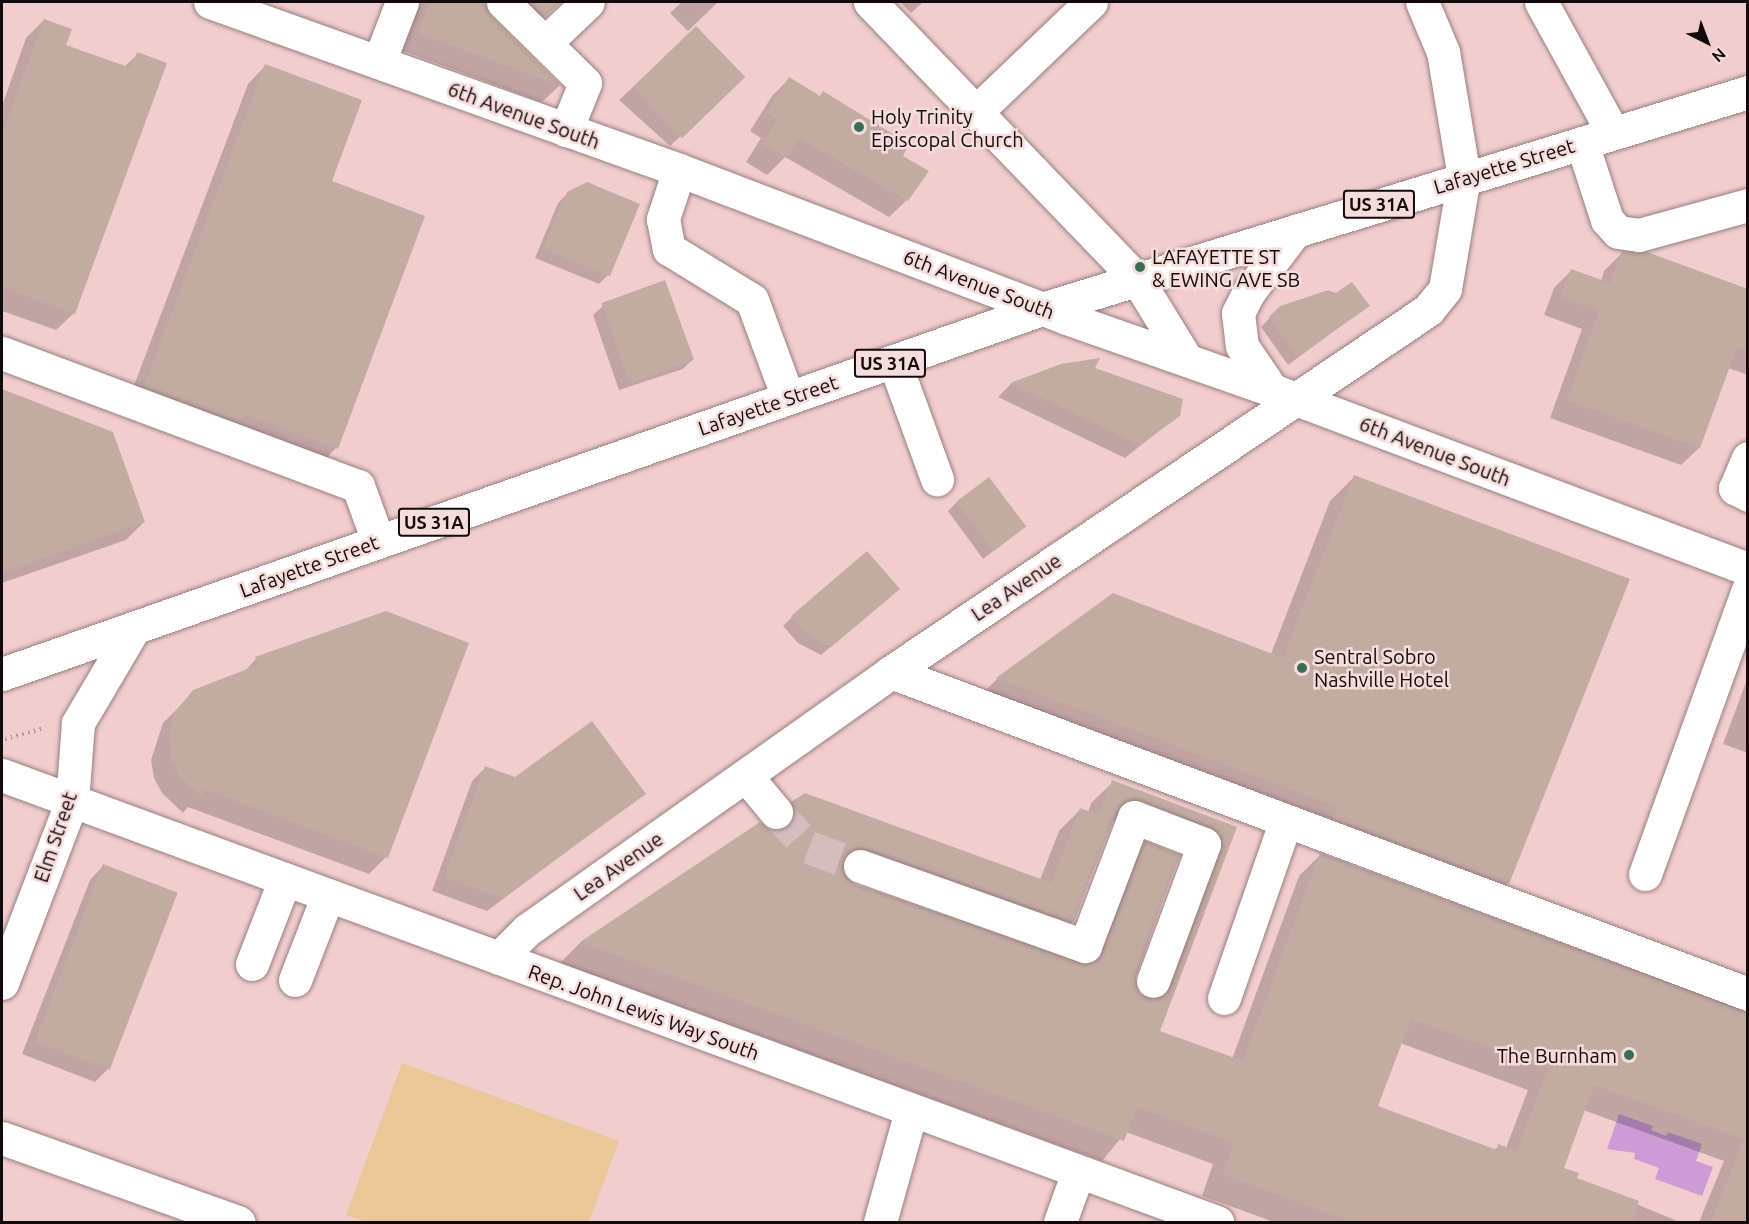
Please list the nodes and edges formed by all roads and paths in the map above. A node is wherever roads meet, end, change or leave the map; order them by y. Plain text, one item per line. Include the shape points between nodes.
1 (210, 2) edge
2 (402, 2) edge
3 (503, 2) edge
4 (588, 2) edge
5 (870, 2) edge
6 (1091, 2) edge
7 (1422, 2) edge
8 (1541, 2) edge
9 (279, 13) edge
10 (545, 43) junction
11 (379, 62) junction
12 (1748, 92) edge
13 (976, 112) junction
14 (566, 130) junction
15 (1613, 133) junction
16 (1582, 143) junction
17 (679, 170) junction
18 (1464, 177) junction
19 (1748, 206) edge
20 (1294, 231) junction
21 (1137, 279) junction
22 (1045, 308) junction
23 (2, 353) edge
24 (1186, 359) junction
25 (894, 361) junction
26 (1284, 394) junction
27 (788, 398) junction
28 (1748, 458) edge
29 (937, 480) dead end
30 (1748, 495) edge
31 (378, 542) junction
32 (1744, 566) edge
33 (134, 628) junction
34 (891, 672) junction
35 (2, 674) edge
36 (53, 725) dead end
37 (2, 740) edge
38 (2, 775) edge
39 (746, 776) junction
40 (72, 801) junction
41 (776, 812) tunnel mouth
42 (1285, 823) junction
43 (860, 866) tunnel mouth
44 (1645, 874) dead end
45 (285, 879) junction
46 (328, 895) junction
47 (499, 958) junction
48 (252, 964) dead end
49 (295, 980) dead end
50 (1153, 981) dead end
51 (2, 983) edge
52 (1748, 994) edge
53 (1224, 998) dead end
54 (911, 1111) junction
55 (2, 1138) edge
56 (1078, 1172) junction
57 (188, 1214) edge
58 (238, 1222) edge
59 (880, 1222) edge
60 (1059, 1222) edge
61 (1217, 1222) edge

1 - 9 street, 6th Avenue South
2 - 11 street
3 - 10 street
4 - 10 street
5 - 13 street
6 - 13 street
7 - 18 street, Lea Avenue via 1443,52
8 - 15 street
9 - 11 street, 6th Avenue South
10 - 14 street via 585,83
11 - 14 street, 6th Avenue South
12 - 15 street, Lafayette Street / US 31A
13 - 21 street
14 - 17 street, 6th Avenue South
15 - 16 street, Lafayette Street / US 31A
16 - 18 street, Lafayette Street / US 31A
16 - 19 street via 1607,220 1618,232 1639,235
17 - 22 street, 6th Avenue South
17 - 27 street via 663,219 669,249 752,300
18 - 20 street, Lafayette Street / US 31A
18 - 26 street, Lea Avenue via 1445,288 1428,310
20 - 21 street, Lafayette Street / US 31A
20 - 26 street via 1248,293 1238,313 1242,346
21 - 22 street, Lafayette Street / US 31A
21 - 24 street
22 - 24 street, 6th Avenue South
22 - 25 street, Lafayette Street / US 31A
23 - 31 street via 358,486
24 - 26 street, 6th Avenue South
25 - 27 street, Lafayette Street / US 31A
25 - 29 street
26 - 32 street, 6th Avenue South
26 - 34 street, Lea Avenue
27 - 31 street, Lafayette Street / US 31A
28 - 30 street via 1735,488
31 - 33 street, Lafayette Street / US 31A
32 - 44 street
33 - 35 street, Lafayette Street / US 31A
33 - 40 street, Elm Street via 78,723
34 - 39 street, Lea Avenue
34 - 42 street
36 - 37 path
38 - 40 street, Rep. John Lewis Way South
39 - 41 street
39 - 47 street, Lea Avenue via 527,930
40 - 45 street, Rep. John Lewis Way South
40 - 51 street, Elm Street
42 - 52 street
42 - 53 street
43 - 50 street via 1085,946 1134,817 1204,844
45 - 46 street, Rep. John Lewis Way South
45 - 48 street
46 - 47 street, Rep. John Lewis Way South
46 - 49 street
47 - 54 street, Rep. John Lewis Way South
54 - 56 street, Rep. John Lewis Way South
54 - 59 street
55 - 57 street
56 - 60 street
56 - 61 street, Rep. John Lewis Way South
57 - 58 street

